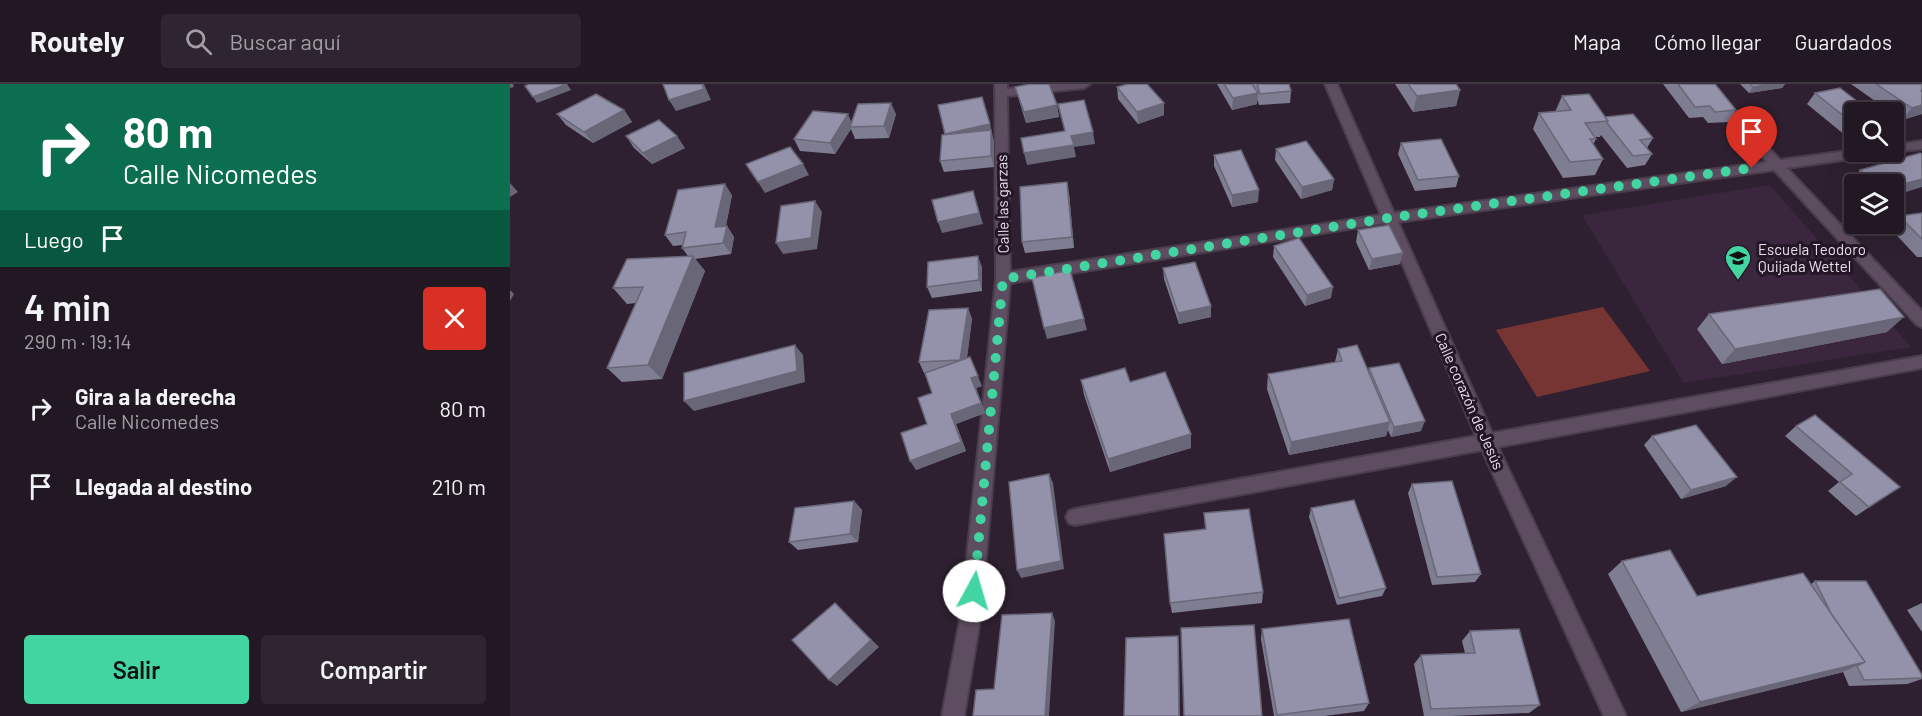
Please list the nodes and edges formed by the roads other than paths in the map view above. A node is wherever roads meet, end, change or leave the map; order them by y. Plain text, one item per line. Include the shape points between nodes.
1 (1084, 84) edge
2 (1331, 84) edge
3 (1702, 84) edge
4 (1000, 89) edge
5 (1922, 145) edge
6 (1904, 147) edge
7 (1844, 156) edge
8 (1774, 165) junction
9 (1389, 218) junction
10 (1003, 279) junction
11 (1922, 321) edge
12 (1922, 362) edge
13 (1487, 442) junction
14 (1075, 517) dead end
15 (953, 716) edge
16 (1615, 716) edge

1 - 4 street
2 - 9 street, Calle corazón de Jesús
3 - 8 street
4 - 10 street, Calle las garzas
5 - 6 street
7 - 8 street
8 - 9 street
8 - 11 street
9 - 10 street
9 - 13 street, Calle corazón de Jesús
10 - 15 street, Calle las garzas via 971,614
12 - 13 street
13 - 14 street
13 - 16 street, Calle corazón de Jesús

